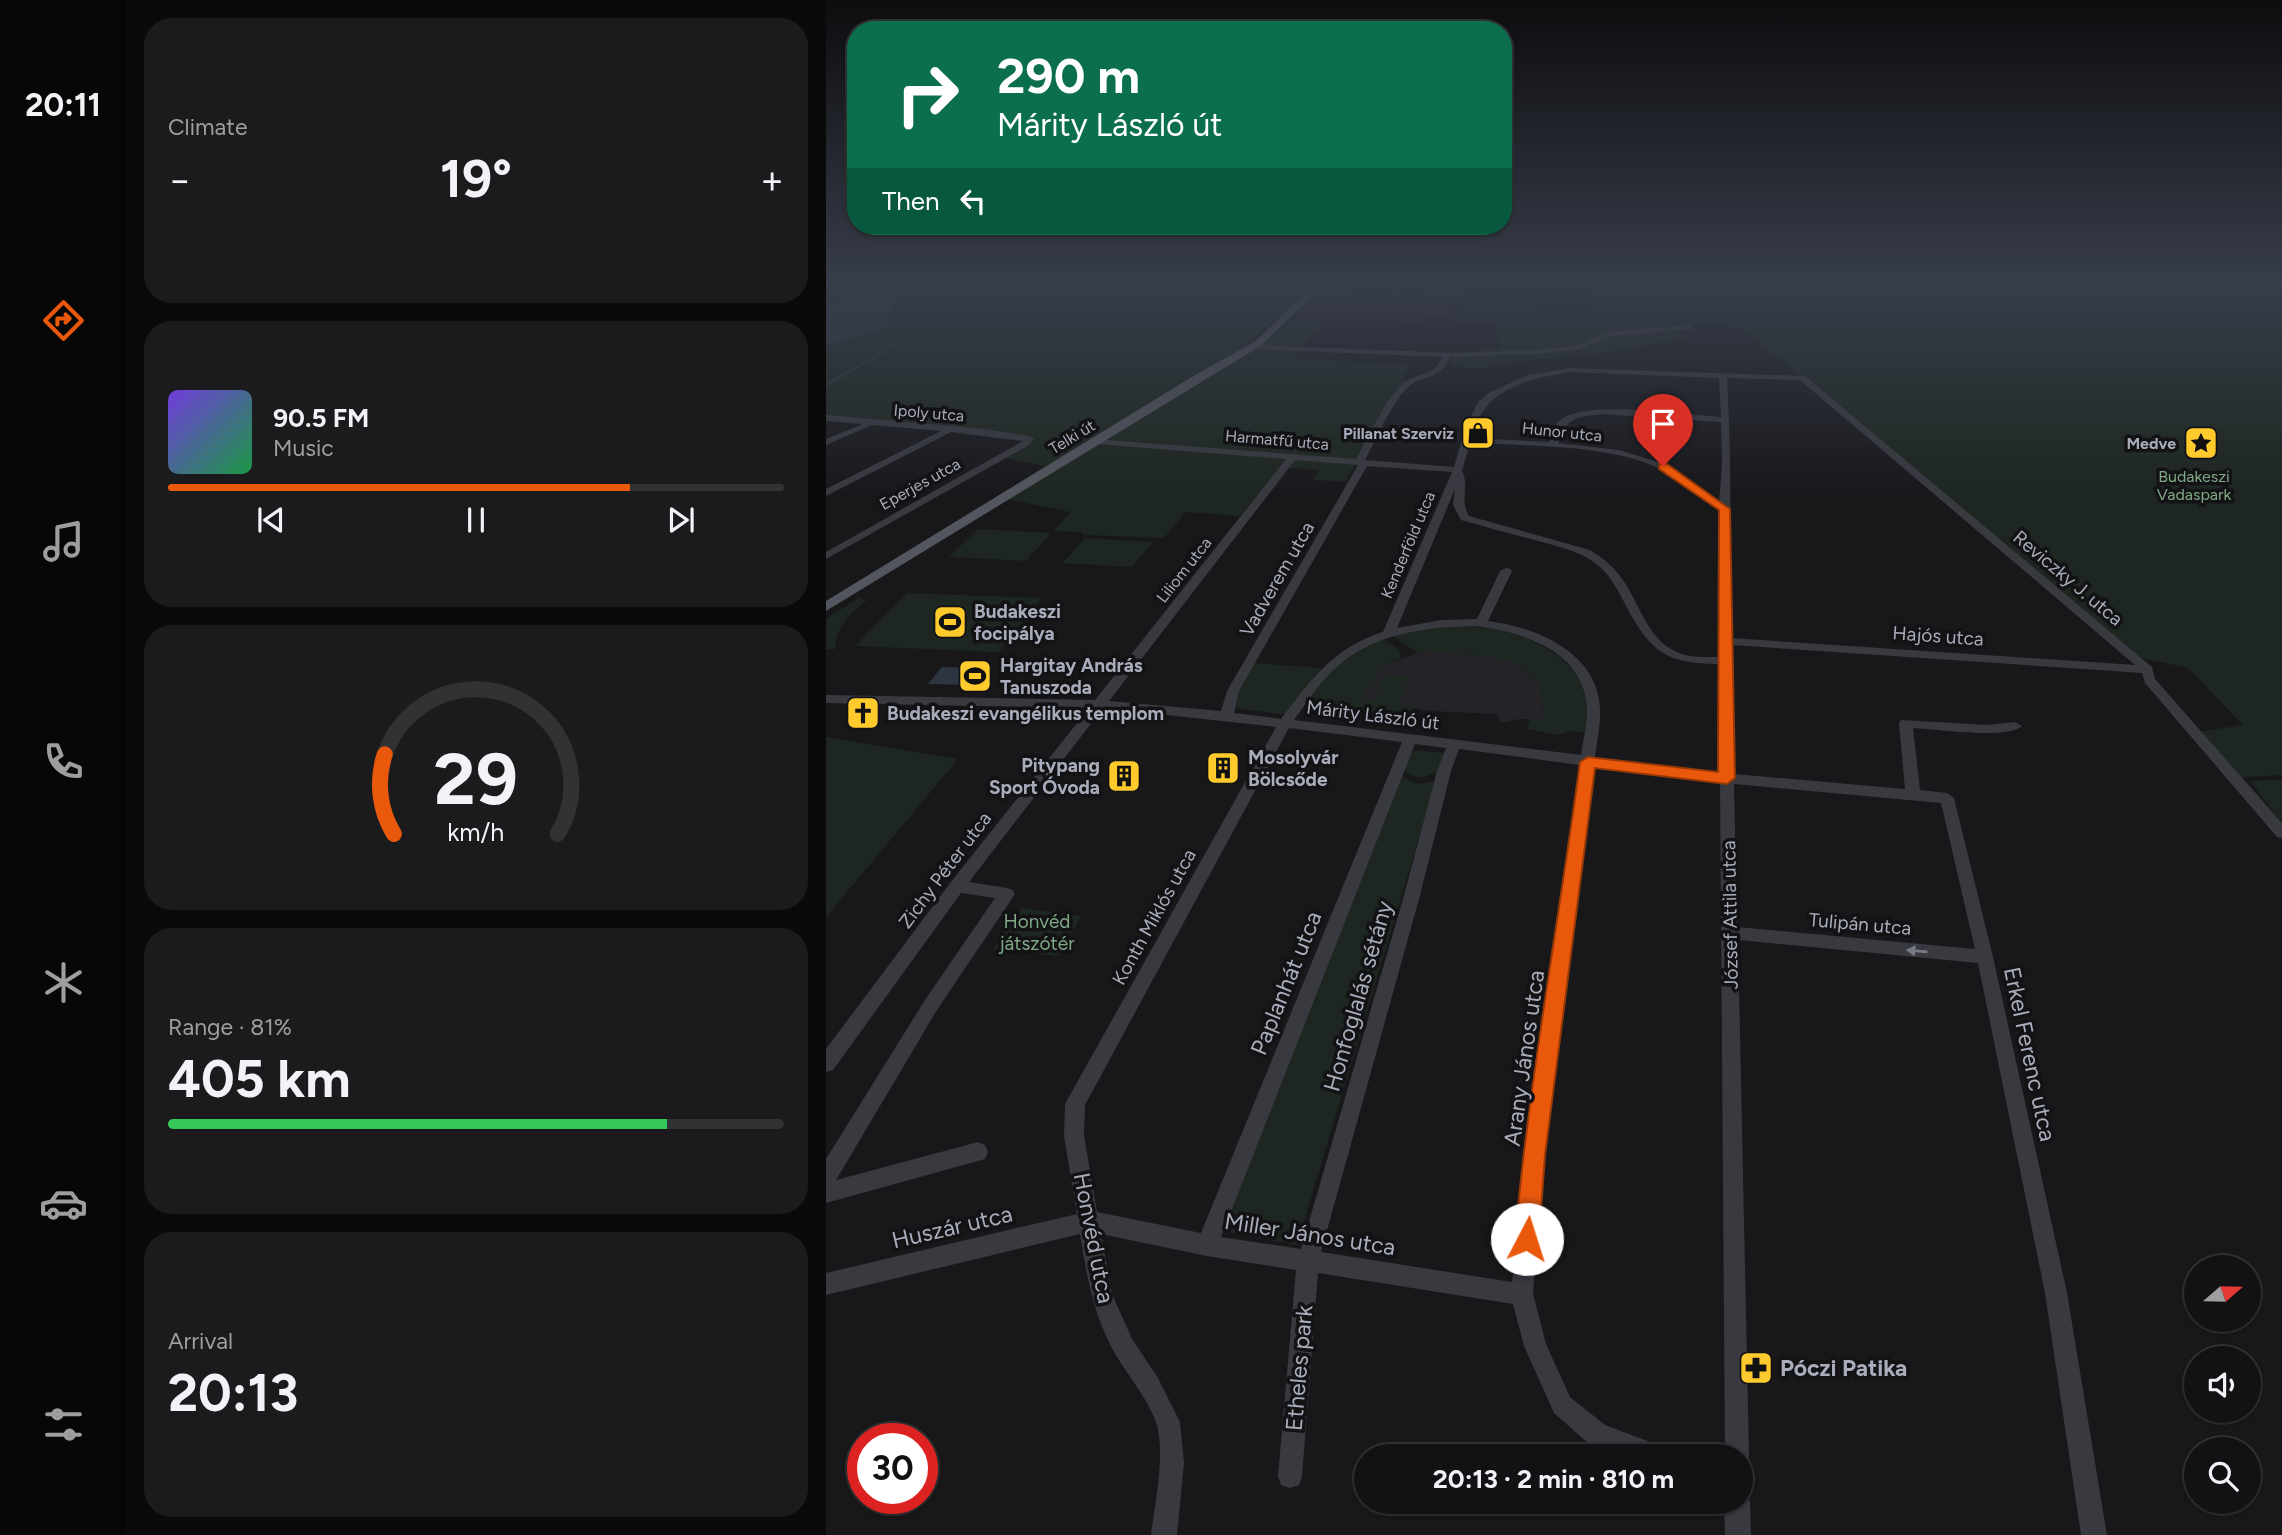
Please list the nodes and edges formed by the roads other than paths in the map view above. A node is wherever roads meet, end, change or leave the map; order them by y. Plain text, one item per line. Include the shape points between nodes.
1 (1244, 353) edge
2 (1391, 353) edge
3 (1510, 353) edge
4 (1448, 355) junction
5 (1723, 375) junction
6 (1802, 378) joint
7 (826, 418) edge
8 (1724, 420) junction
9 (880, 423) junction
10 (948, 430) junction
11 (1029, 439) joint
12 (1096, 440) junction
13 (1465, 440) junction
14 (826, 442) edge
15 (1552, 445) junction
16 (1293, 456) junction
17 (1362, 463) junction
18 (1456, 470) junction
19 (826, 493) edge
20 (1724, 509) junction
21 (826, 556) edge
22 (1506, 571) dead end
23 (826, 607) edge
24 (1481, 623) junction
25 (1388, 632) junction
26 (1726, 641) junction
27 (1727, 661) junction
28 (2148, 670) junction
29 (826, 699) edge
30 (1100, 704) junction
31 (1226, 716) junction
32 (1285, 723) junction
33 (2015, 726) dead end
34 (1410, 740) junction
35 (1454, 745) junction
36 (1588, 762) junction
37 (1727, 778) junction
38 (1913, 795) junction
39 (2282, 833) edge
40 (957, 886) junction
41 (1731, 933) junction
42 (1985, 957) junction
43 (826, 1064) edge
44 (1074, 1136) joint
45 (978, 1152) dead end
46 (826, 1178) edge
47 (826, 1193) edge
48 (1090, 1221) junction
49 (1207, 1244) junction
50 (1308, 1261) junction
51 (826, 1284) edge
52 (1522, 1294) junction
53 (1624, 1444) edge
54 (1737, 1444) edge
55 (1290, 1476) dead end
56 (1737, 1514) edge
57 (1164, 1535) edge
58 (1738, 1535) edge
59 (2094, 1535) edge

1 - 12 main road, Telki út
2 - 4 street
3 - 4 street
4 - 17 street, Vadverem utca via 1433,375 1405,386
5 - 6 street, Kenderföld utca
5 - 8 street, József Attila utca
5 - 13 street, Kenderföld utca via 1570,370 1531,377 1504,387 1482,403
6 - 28 street, Reviczky J. utca
7 - 9 street, Ipoly utca
8 - 15 street via 1585,412 1561,424
8 - 20 street, József Attila utca
9 - 10 street, Ipoly utca
9 - 14 street
10 - 11 street, Ipoly utca
10 - 19 street
11 - 21 street, Eperjes utca
12 - 16 street, Harmatfű utca
12 - 23 main road, Telki út
13 - 15 street, Hunor utca
13 - 18 street, Kenderföld utca
15 - 20 street, Hunor utca via 1663,466
16 - 17 street, Harmatfű utca
16 - 30 street, Liliom utca
17 - 18 street, Harmatfű utca
17 - 31 street, Vadverem utca via 1233,691
18 - 25 street, Kenderföld utca
18 - 27 street via 1461,479 1459,512 1465,518 1582,550 1612,572 1661,648 1682,658
20 - 26 street, József Attila utca
22 - 24 street
24 - 25 street, Konth Miklós utca via 1449,622
24 - 36 street, Arany János utca via 1537,637 1561,650 1582,673 1594,709
25 - 32 street, Konth Miklós utca via 1334,661
26 - 27 street, József Attila utca
26 - 28 street, Hajós utca
27 - 37 street, József Attila utca
28 - 39 street, Reviczky J. utca via 2149,680
29 - 30 street, Márity László út
30 - 31 street, Márity László út
30 - 40 street, Zichy Péter utca
31 - 32 street, Márity László út
32 - 34 street, Márity László út
32 - 44 street, Konth Miklós utca via 1075,1104
33 - 38 street via 1988,729 1906,723
34 - 35 street, Márity László út
34 - 49 street, Paplanhát utca
35 - 36 street, Márity László út
35 - 50 street, Honfoglalás sétány
36 - 37 street, Márity László út
36 - 52 street, Arany János utca via 1534,1155
37 - 38 street, Márity László út
37 - 41 street, József Attila utca
38 - 42 street, Erkel Ferenc utca via 1947,799
40 - 43 street, Zichy Péter utca
40 - 46 street via 1007,894 931,1005
42 -> 41 street, Tulipán utca
41 - 54 street, József Attila utca
42 - 59 street, Erkel Ferenc utca via 2056,1293
44 - 48 street, Honvéd utca
45 - 47 street
48 - 49 street, Miller János utca
48 - 51 street, Huszár utca
48 - 57 street, Honvéd utca via 1101,1295 1124,1347 1168,1422 1172,1463
49 - 50 street, Miller János utca
50 - 52 street, Miller János utca
50 - 55 street, Etheles park
52 - 53 street, Arany János utca via 1535,1346 1562,1405 1597,1434
56 - 58 street

